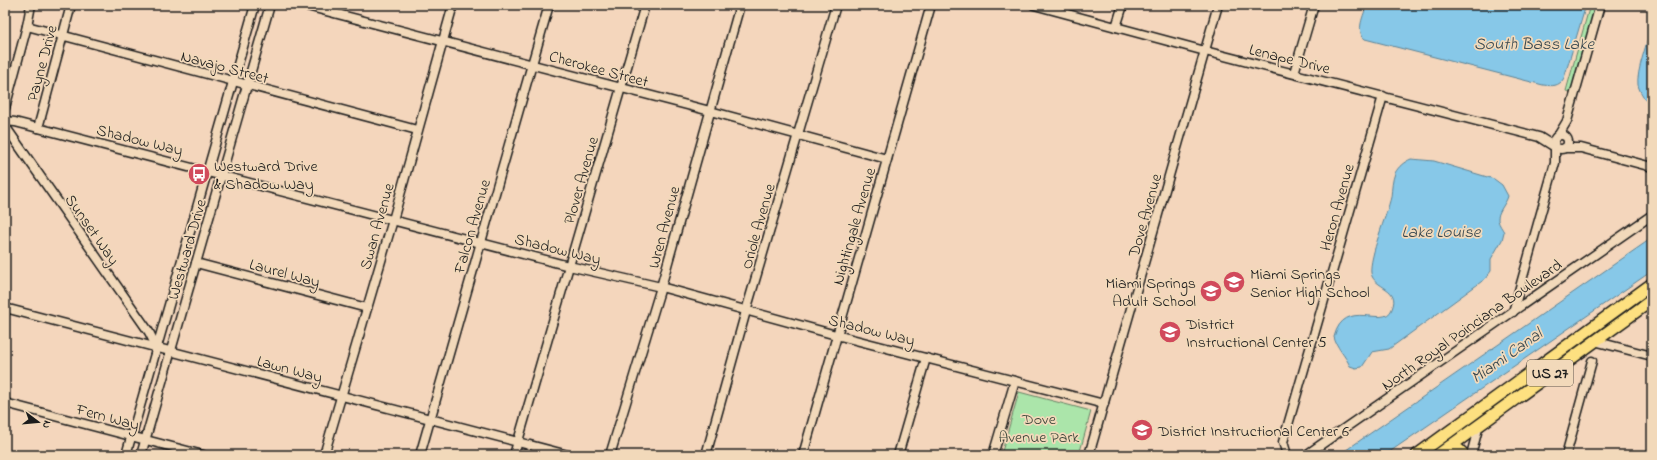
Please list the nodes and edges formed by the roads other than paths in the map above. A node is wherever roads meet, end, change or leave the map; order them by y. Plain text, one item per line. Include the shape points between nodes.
1 (31, 5) edge
2 (71, 5) edge
3 (255, 5) edge
4 (270, 5) edge
5 (303, 5) edge
6 (453, 5) edge
7 (549, 5) edge
8 (645, 5) edge
9 (740, 5) edge
10 (836, 5) edge
11 (931, 5) edge
12 (1034, 5) edge
13 (1123, 5) edge
14 (1218, 5) edge
15 (1314, 5) edge
16 (1600, 5) edge
17 (27, 26) junction
18 (1116, 28) junction
19 (62, 36) junction
20 (443, 42) junction
21 (1205, 51) junction
22 (532, 65) junction
23 (1294, 73) junction
24 (233, 82) junction
25 (247, 86) junction
26 (621, 88) junction
27 (1383, 96) junction
28 (5, 108) edge
29 (710, 111) junction
30 (5, 121) edge
31 (1567, 121) junction
32 (5, 126) edge
33 (38, 128) junction
34 (417, 130) junction
35 (798, 135) junction
36 (1557, 136) junction
37 (1539, 137) junction
38 (1562, 145) junction
39 (887, 159) junction
40 (1652, 166) edge
41 (207, 171) junction
42 (222, 175) junction
43 (1652, 214) edge
44 (393, 220) junction
45 (480, 242) junction
46 (196, 263) junction
47 (569, 266) junction
48 (1652, 284) edge
49 (661, 287) junction
50 (1652, 300) edge
51 (5, 308) edge
52 (367, 308) junction
53 (746, 311) junction
54 (1513, 312) junction
55 (836, 335) junction
56 (1573, 340) junction
57 (1594, 341) junction
58 (157, 348) junction
59 (170, 352) junction
60 (1652, 356) edge
61 (926, 358) junction
62 (1592, 361) dead end
63 (1015, 381) junction
64 (341, 396) junction
65 (1493, 399) junction
66 (5, 403) edge
67 (1104, 404) junction
68 (431, 419) junction
69 (1479, 425) junction
70 (132, 436) junction
71 (146, 440) junction
72 (518, 442) junction
73 (1283, 442) junction
74 (1449, 447) junction
75 (126, 455) edge
76 (141, 455) edge
77 (203, 455) edge
78 (324, 455) edge
79 (420, 455) edge
80 (514, 455) edge
81 (568, 455) edge
82 (610, 455) edge
83 (706, 455) edge
84 (802, 455) edge
85 (898, 455) edge
86 (993, 455) edge
87 (1089, 455) edge
88 (1279, 455) edge
89 (1287, 455) edge
90 (1306, 455) edge
91 (1417, 455) edge
92 (1438, 455) edge
93 (1464, 455) edge
94 (1471, 455) edge
95 (1566, 455) edge

1 - 17 street
2 - 19 street, Payne Drive
3 - 24 street, Westward Drive
4 - 25 street, Westward Drive
5 - 20 street, Cherokee Street
6 - 20 street, Swan Avenue
7 - 22 street, Falcon Avenue
8 - 26 street, Plover Avenue
9 - 29 street, Wren Avenue
10 - 35 street, Oriole Avenue
11 - 39 street, Nightingale Avenue
12 - 18 street, Lenape Drive
13 - 18 street
14 - 21 street, Dove Avenue
15 - 23 street
16 - 31 street
17 - 19 street, Navajo Street
17 - 28 street
18 - 21 street, Lenape Drive
19 - 24 street, Navajo Street
19 - 33 street, Payne Drive
20 - 22 street, Cherokee Street
20 - 34 street, Swan Avenue
21 - 23 street, Lenape Drive
21 - 67 street, Dove Avenue
22 - 26 street, Cherokee Street
22 - 45 street, Falcon Avenue
23 - 27 street, Lenape Drive
24 - 25 street, Navajo Street
24 - 41 street, Westward Drive
25 - 34 street, Navajo Street
25 - 42 street, Westward Drive
26 - 29 street, Cherokee Street
26 - 47 street, Plover Avenue
27 - 37 street, Lenape Drive
27 - 73 street, Heron Avenue
29 - 35 street, Cherokee Street
29 - 49 street, Wren Avenue
30 - 33 street, Shadow Way
31 - 36 street
31 - 38 street
32 - 58 street, Sunset Way via 149,332
33 - 41 street, Shadow Way
34 - 44 street, Swan Avenue
35 - 39 street, Cherokee Street
35 - 53 street, Oriole Avenue
36 - 37 street, Lenape Drive
36 - 38 street via 1554,141
37 - 38 street, Lenape Drive
38 - 40 street, Lenape Drive
38 - 54 street
39 - 55 street, Nightingale Avenue
41 - 42 street, Shadow Way
41 - 58 street, Westward Drive
42 - 44 street, Shadow Way
42 - 46 street, Westward Drive
43 - 54 street, North Royal Poinciana Boulevard
44 - 45 street, Shadow Way
44 - 52 street, Swan Avenue
45 - 47 street, Shadow Way
45 - 68 street, Falcon Avenue
46 - 52 street, Laurel Way
46 - 59 street, Westward Drive
47 - 49 street, Shadow Way
47 - 72 street, Plover Avenue
48 - 56 highway, US 27
49 - 53 street, Shadow Way
49 - 82 street, Wren Avenue
50 - 57 highway, US 27
51 - 58 street, Lawn Way
52 - 64 street, Swan Avenue
53 - 55 street, Shadow Way
53 - 83 street, Oriole Avenue
54 - 90 street, North Royal Poinciana Boulevard
55 - 61 street, Shadow Way
55 - 84 street, Nightingale Avenue
56 - 57 highway
56 - 65 highway, US 27
57 - 60 street
57 - 69 highway, US 27
58 - 59 street, Lawn Way
58 - 70 street, Westward Drive
59 - 64 street, Lawn Way
59 - 71 street, Westward Drive
61 - 63 street, Shadow Way
61 - 85 street
62 - 95 street
63 - 67 street, Shadow Way
63 - 86 street
64 - 68 street, Lawn Way
64 - 78 street, Swan Avenue
65 - 69 highway
65 - 91 highway, US 27
66 - 70 street, Fern Way
67 - 87 street, Dove Avenue
68 - 72 street, Lawn Way
68 - 79 street, Falcon Avenue
69 - 74 highway, US 27
69 - 94 street
70 - 71 street, Fern Way
70 - 75 street, Westward Drive
71 - 76 street, Westward Drive
71 - 77 street, Fern Way
72 - 80 street, Plover Avenue
72 - 81 street, Lawn Way
73 - 88 street, Heron Avenue
73 - 89 street
74 - 92 highway, US 27
74 - 93 highway

